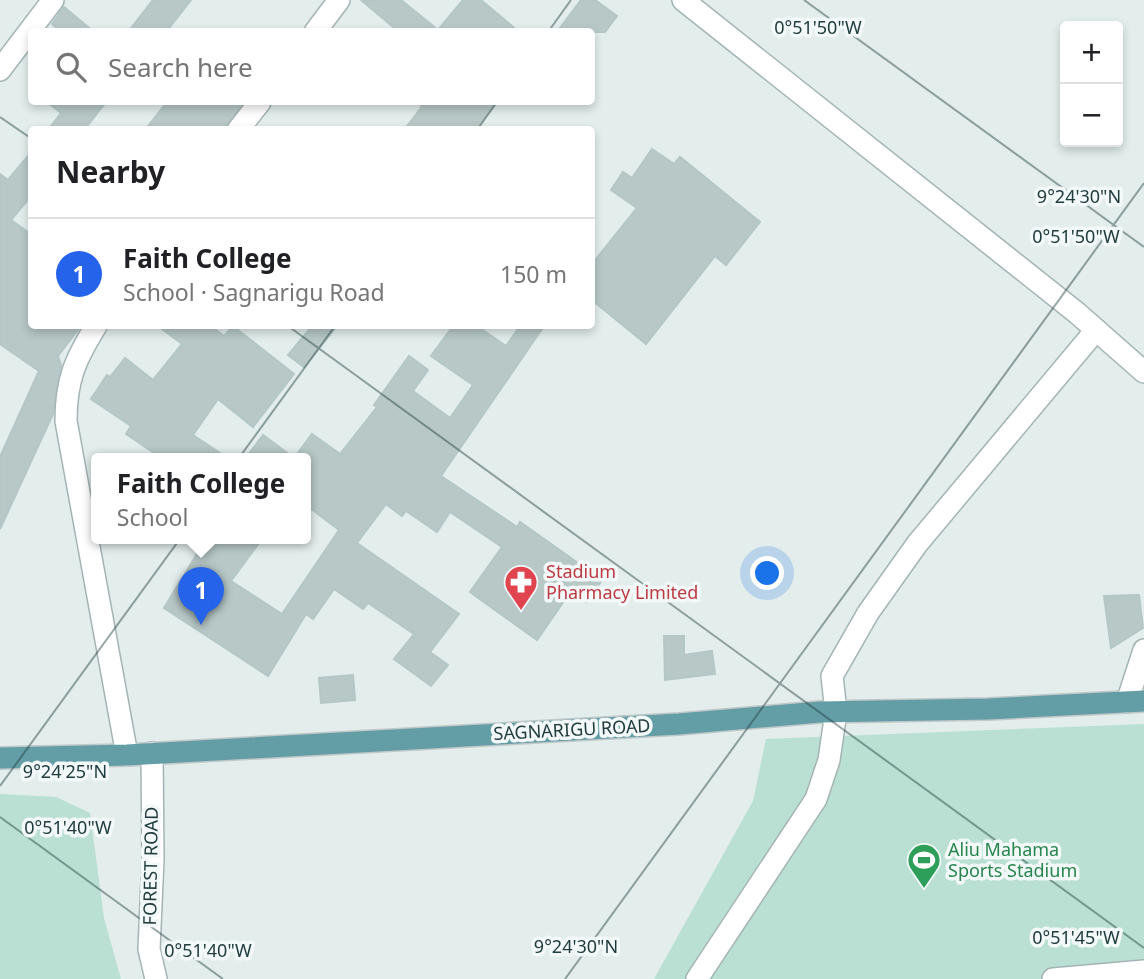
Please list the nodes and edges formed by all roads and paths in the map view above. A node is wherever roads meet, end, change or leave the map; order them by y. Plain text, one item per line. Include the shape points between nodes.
1 (53, 0) edge
2 (339, 0) edge
3 (683, 0) edge
4 (31, 28) edge
5 (318, 28) edge
6 (28, 33) edge
7 (0, 69) edge
8 (258, 105) edge
9 (242, 126) edge
10 (94, 329) edge
11 (1096, 330) junction
12 (1144, 372) edge
13 (1144, 650) edge
14 (1135, 702) edge
15 (836, 712) junction
16 (152, 753) junction
17 (127, 755) junction
18 (0, 758) edge
19 (1144, 971) edge
20 (156, 979) edge
21 (697, 979) edge
22 (1053, 979) edge

1 - 4 street
2 - 5 street
3 - 11 street
6 - 7 street
8 - 9 street
10 - 17 street via 73,366 66,392 66,421
11 - 12 street
11 - 15 street via 917,544 868,613 832,676
13 - 14 street
14 - 15 main road, SAGNARIGU ROAD
15 - 16 main road, SAGNARIGU ROAD
15 - 21 street via 829,760 816,799
16 - 17 main road, SAGNARIGU ROAD
16 - 20 street, FOREST ROAD via 149,949
17 - 18 main road, SAGNARIGU ROAD
19 - 22 street

